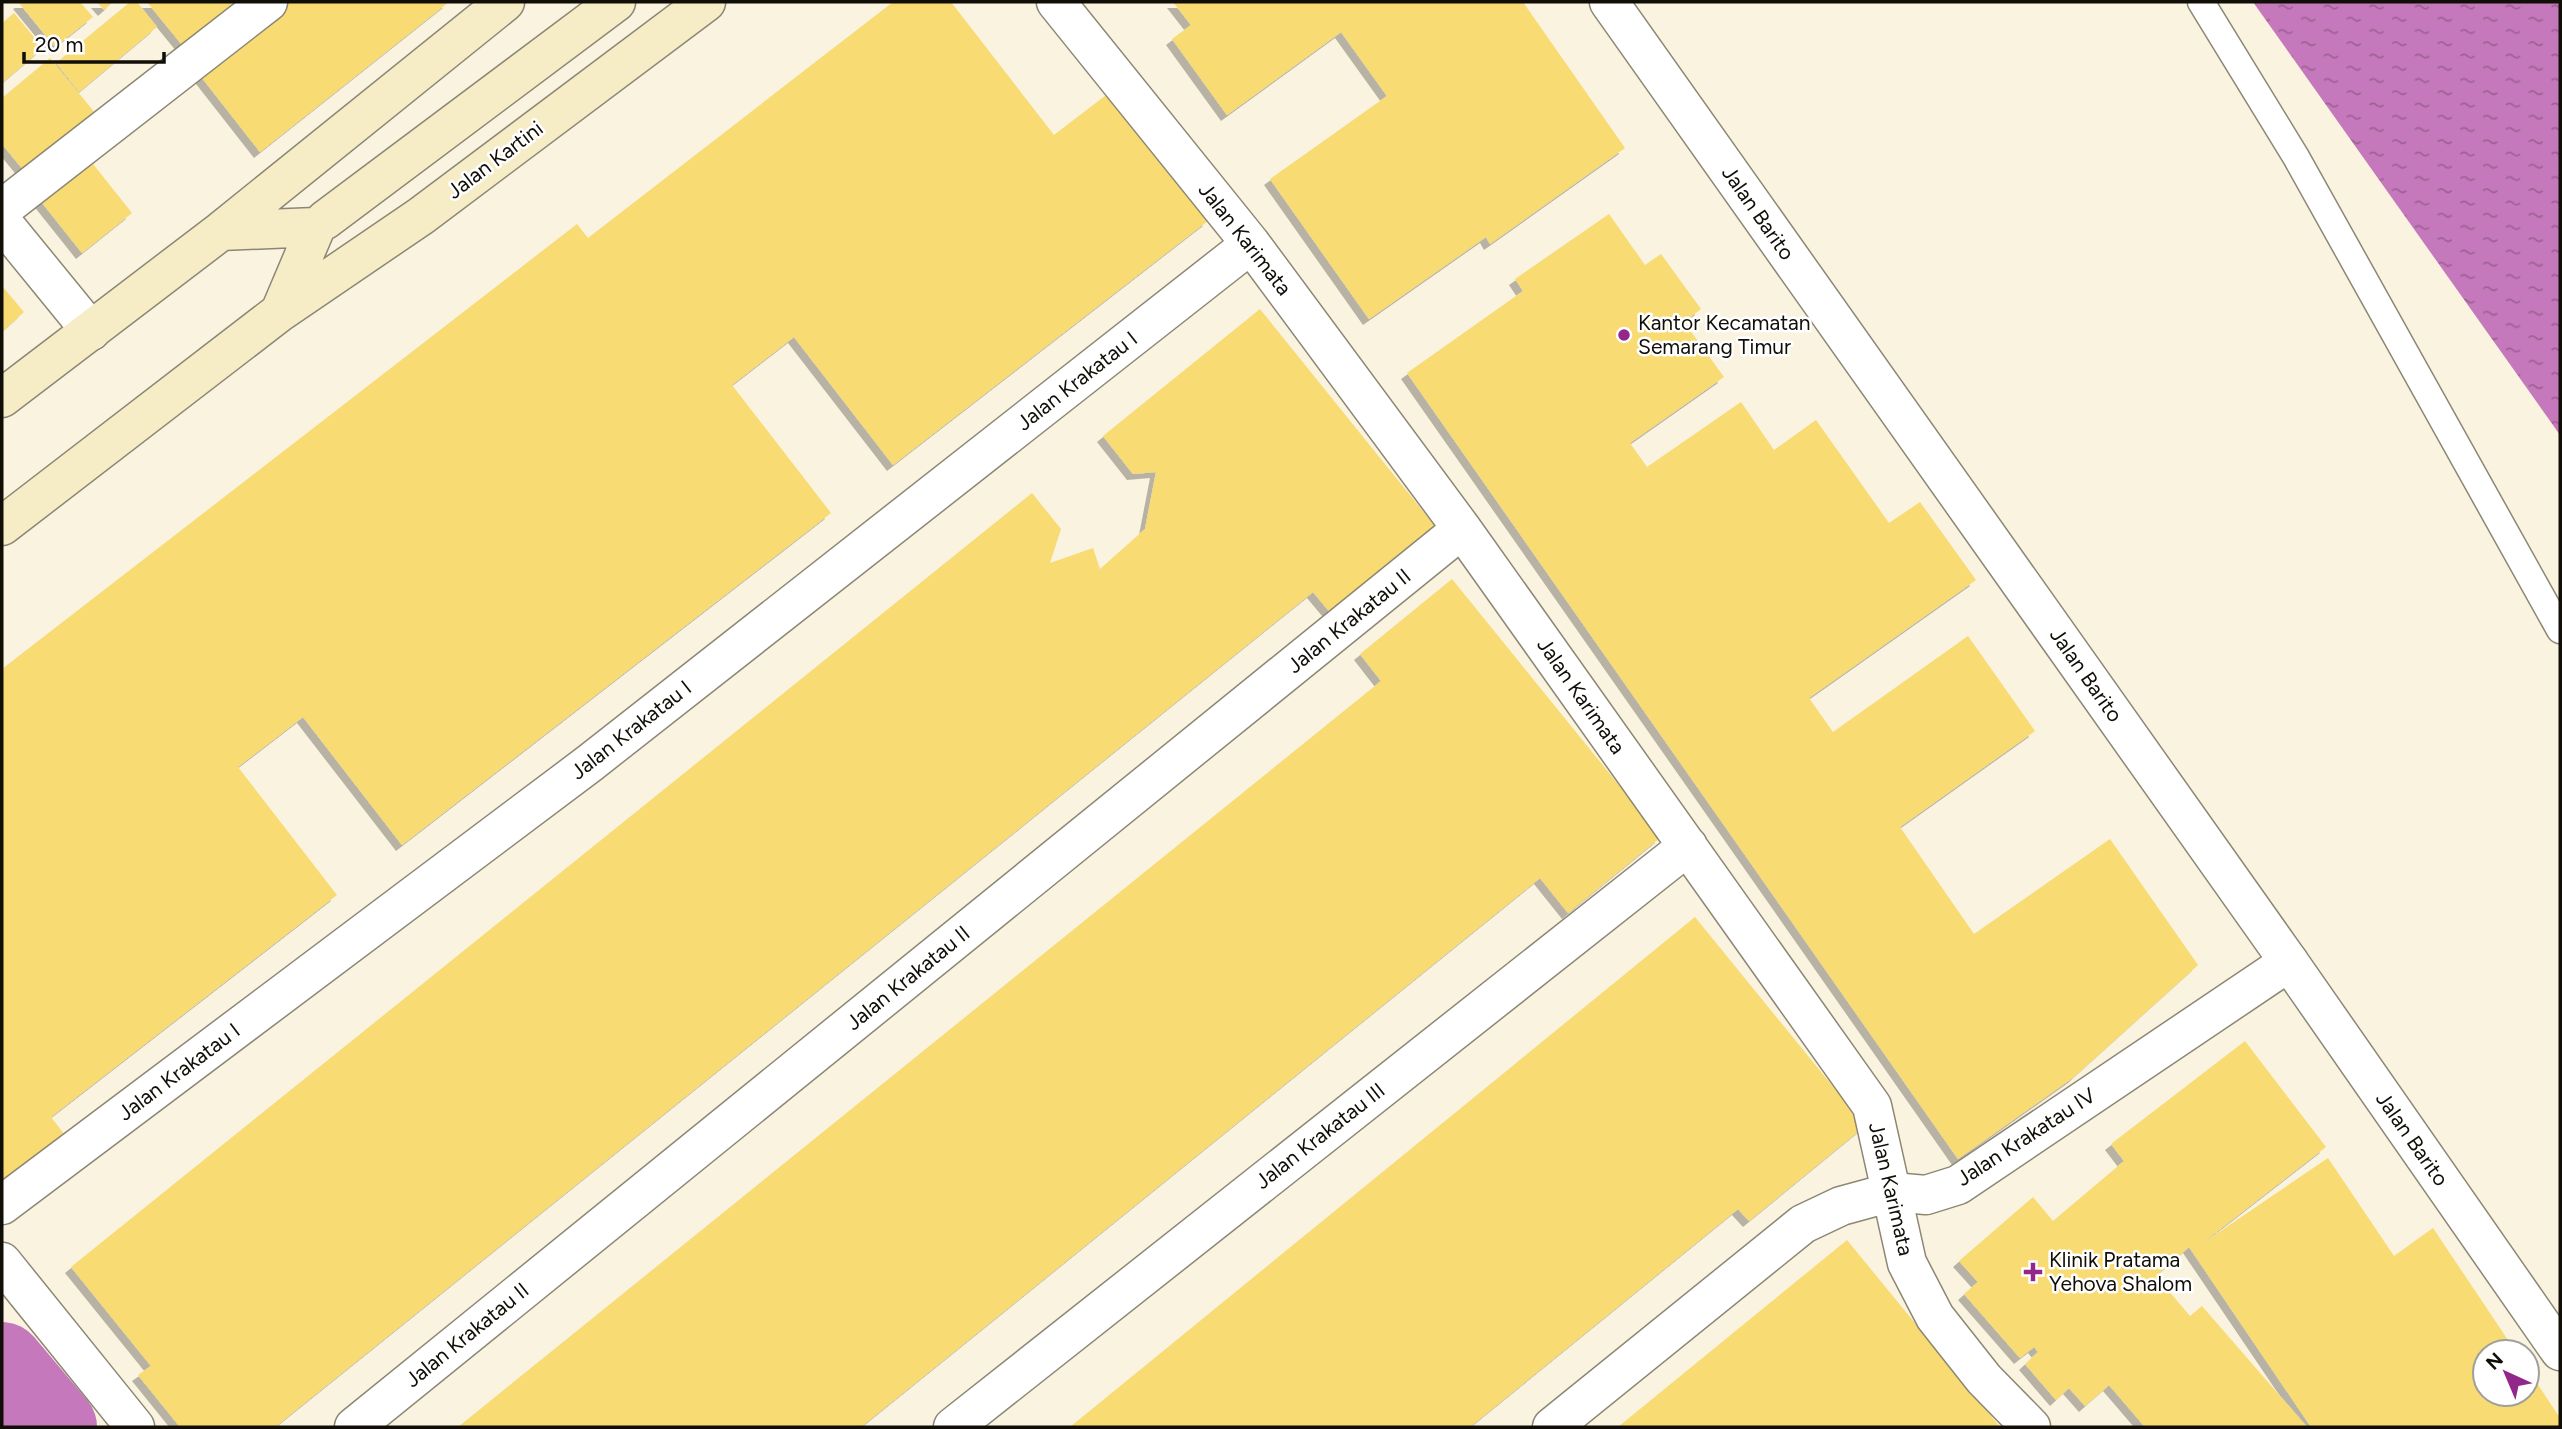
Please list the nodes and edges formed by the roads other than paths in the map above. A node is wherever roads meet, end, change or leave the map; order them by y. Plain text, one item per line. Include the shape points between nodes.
1 (268, 2) edge
2 (505, 2) edge
3 (616, 2) edge
4 (706, 2) edge
5 (1056, 2) edge
6 (1609, 2) edge
7 (2201, 2) edge
8 (2, 209) edge
9 (2, 222) edge
10 (320, 224) junction
11 (221, 231) junction
12 (1251, 244) junction
13 (280, 312) junction
14 (91, 331) junction
15 (2, 398) edge
16 (2, 526) edge
17 (1462, 529) junction
18 (2560, 630) edge
19 (1688, 846) junction
20 (2289, 962) junction
21 (1892, 1192) junction
22 (2, 1205) edge
23 (2, 1262) edge
24 (2560, 1351) edge
25 (135, 1427) edge
26 (354, 1427) edge
27 (953, 1427) edge
28 (1552, 1427) edge
29 (2031, 1427) edge

1 - 8 street
2 - 11 main road
3 - 10 main road
4 - 13 main road, Jalan Kartini via 421,216
5 - 12 street, Jalan Karimata
6 - 20 street, Jalan Barito
7 - 18 lane via 2296,157
9 - 14 street
10 - 11 main road
10 - 13 main road, Jalan Kartini
11 - 14 main road
12 - 17 street, Jalan Karimata
12 - 22 street, Jalan Krakatau I via 590,763
13 - 16 main road, Jalan Kartini
14 - 15 main road
17 - 19 street, Jalan Karimata
17 - 26 street, Jalan Krakatau II
19 - 21 street, Jalan Karimata via 1872,1106
19 - 27 street, Jalan Krakatau III
20 - 21 street, Jalan Krakatau IV via 1958,1185 1926,1195
20 - 24 street, Jalan Barito
21 - 28 street, Jalan Krakatau IV via 1841,1206 1803,1224
21 - 29 street, Jalan Karimata via 1908,1264 1935,1317 1984,1379
23 - 25 street

